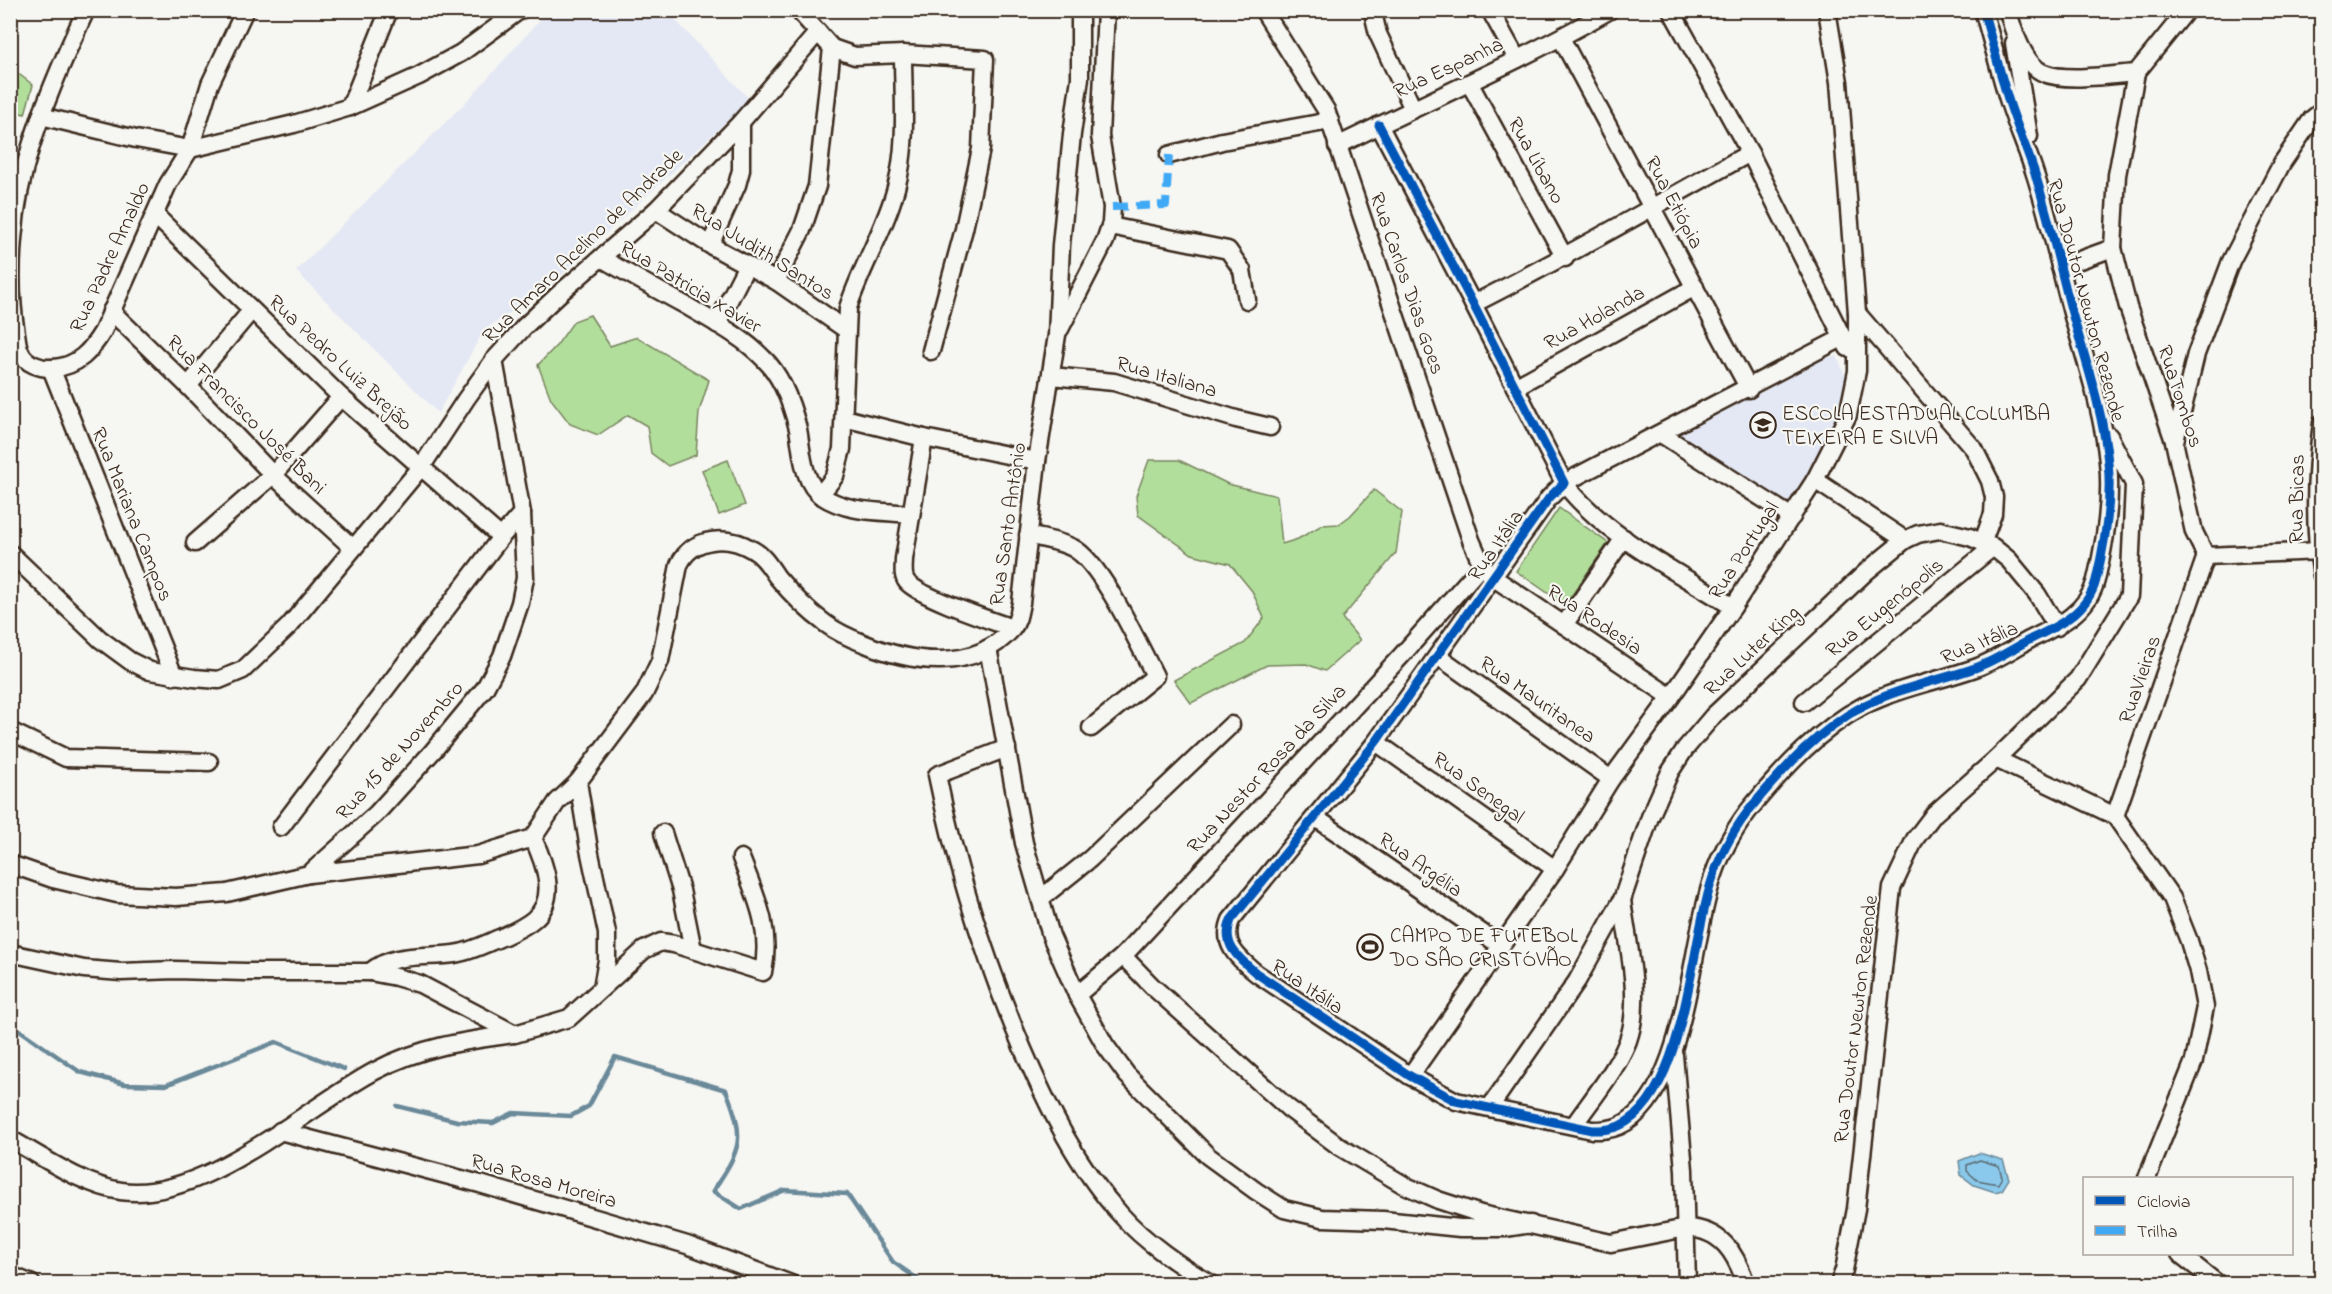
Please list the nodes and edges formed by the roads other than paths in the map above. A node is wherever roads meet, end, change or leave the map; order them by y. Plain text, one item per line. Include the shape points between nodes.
1 (86, 10) edge
2 (245, 10) edge
3 (389, 10) edge
4 (520, 10) edge
5 (798, 10) edge
6 (1080, 10) edge
7 (1106, 10) edge
8 (1263, 10) edge
9 (1378, 10) edge
10 (1490, 10) edge
11 (1610, 10) edge
12 (1671, 10) edge
13 (1827, 10) edge
14 (1983, 10) edge
15 (2187, 10) edge
16 (2009, 18) edge
17 (818, 32) junction
18 (1561, 38) junction
19 (832, 48) junction
20 (903, 54) junction
21 (1517, 59) junction
22 (2136, 73) junction
23 (1470, 84) junction
24 (350, 107) junction
25 (1413, 109) junction
26 (2322, 111) edge
27 (41, 116) junction
28 (1329, 121) junction
29 (741, 122) junction
30 (1379, 125) junction
31 (1337, 146) junction
32 (190, 149) junction
33 (1750, 153) junction
34 (1169, 155) dead end
35 (2036, 178) junction
36 (1652, 206) junction
37 (657, 210) junction
38 (155, 215) junction
39 (1110, 226) junction
40 (710, 245) junction
41 (2113, 248) junction
42 (601, 258) junction
43 (1565, 258) junction
44 (747, 265) junction
45 (2060, 267) junction
46 (1060, 269) junction
47 (1086, 277) junction
48 (776, 281) junction
49 (1695, 287) junction
50 (1247, 300) dead end
51 (1473, 304) junction
52 (111, 311) junction
53 (251, 311) junction
54 (1857, 313) junction
55 (717, 324) junction
56 (846, 329) junction
57 (1057, 335) junction
58 (1842, 338) junction
59 (931, 351) dead end
60 (494, 360) junction
61 (1857, 365) junction
62 (51, 368) junction
63 (1051, 376) junction
64 (188, 386) junction
65 (1515, 387) junction
66 (1749, 389) junction
67 (341, 397) junction
68 (844, 418) junction
69 (2102, 422) junction
70 (2322, 423) edge
71 (1270, 427) dead end
72 (1661, 434) junction
73 (924, 438) junction
74 (2174, 441) junction
75 (1037, 461) junction
76 (422, 466) junction
77 (273, 475) junction
78 (1815, 480) junction
79 (1564, 483) junction
80 (820, 495) junction
81 (522, 513) junction
82 (911, 514) junction
83 (1792, 517) junction
84 (1028, 535) junction
85 (501, 537) junction
86 (1624, 538) junction
87 (1905, 540) junction
88 (195, 543) dead end
89 (1988, 544) junction
90 (353, 548) junction
91 (2319, 551) edge
92 (10, 553) edge
93 (2206, 556) junction
94 (1482, 565) junction
95 (2322, 576) edge
96 (1494, 578) junction
97 (1733, 607) junction
98 (1564, 625) junction
99 (2057, 627) junction
100 (1012, 628) junction
101 (988, 648) junction
102 (1438, 656) junction
103 (174, 676) junction
104 (1671, 697) junction
105 (1804, 702) dead end
106 (1231, 725) dead end
107 (1091, 728) dead end
108 (10, 731) edge
109 (1376, 742) junction
110 (1007, 748) junction
111 (1996, 759) junction
112 (209, 762) dead end
113 (1611, 778) junction
114 (578, 782) junction
115 (2115, 816) junction
116 (1316, 818) junction
117 (281, 827) dead end
118 (663, 833) dead end
119 (533, 838) junction
120 (741, 858) dead end
121 (10, 864) edge
122 (1555, 869) junction
123 (309, 874) junction
124 (1040, 899) junction
125 (1622, 900) junction
126 (1501, 946) junction
127 (693, 950) junction
128 (10, 953) edge
129 (1123, 956) junction
130 (370, 972) junction
131 (602, 988) junction
132 (1077, 995) junction
133 (515, 1034) junction
134 (1674, 1048) junction
135 (1410, 1076) junction
136 (1490, 1107) junction
137 (1574, 1125) junction
138 (280, 1131) junction
139 (10, 1139) edge
140 (18, 1147) edge
141 (2148, 1177) edge
142 (1531, 1224) junction
143 (1686, 1228) junction
144 (2181, 1255) edge
145 (10, 1275) edge
146 (32, 1284) edge
147 (791, 1284) edge
148 (1211, 1284) edge
149 (1687, 1284) edge
150 (1746, 1284) edge
151 (1839, 1284) edge
152 (2218, 1284) edge

1 - 27 street
2 - 32 street, Rua Padre Arnaldo via 210,84
3 - 24 street
4 - 24 street via 461,53
5 - 17 street
6 - 46 street, Rua Santo Antônio via 1080,78
7 - 39 street via 1100,136 1112,207
8 - 28 street, Rua Carlos Dias Goes via 1322,100
9 - 25 street via 1374,17 1378,34
10 - 21 street
11 - 18 street, Rua Espanha
12 - 33 street
13 - 54 street, Rua Portugal via 1839,81
14 - 35 street, Rua Doutor Newton Rezende via 2006,94
15 - 22 street
16 - 22 street via 2029,62 2043,73 2058,77
16 - 35 street
17 - 19 street
17 - 29 street, Rua Amaro Acelino de Andrade
18 - 21 street, Rua Espanha
18 - 36 street, Rua Etiópia
19 - 20 street via 855,56
19 - 48 street via 817,186 802,230
20 - 56 street via 903,143 897,185 889,214 855,287
20 - 59 street via 985,59 981,149
21 - 23 street, Rua Espanha
22 - 41 street, RuaTombos via 2117,175
23 - 25 street, Rua Espanha
23 - 43 street, Rua Líbano
24 - 32 street
25 - 30 street, Rua Espanha
26 - 74 street via 2312,119 2282,163 2231,261 2196,354
27 - 32 street
27 - 62 street via 17,208 12,290 20,351 29,362
28 - 31 street, Rua Carlos Dias Goes
28 - 34 street
29 - 37 street, Rua Amaro Acelino de Andrade
29 - 40 street via 741,170
30 - 31 street, Rua Espanha
30 - 51 street
31 - 94 street, Rua Carlos Dias Goes
32 - 38 street, Rua Padre Arnaldo via 168,184
33 - 36 street
33 - 58 street
35 - 45 street, Rua Doutor Newton Rezende
36 - 43 street
36 - 49 street, Rua Etiópia
37 - 40 street, Rua Judith Santos
37 - 42 street, Rua Amaro Acelino de Andrade
38 - 52 street, Rua Padre Arnaldo
38 - 53 street, Rua Pedro Luiz Brejão
39 - 47 street
39 - 50 street via 1228,250 1242,270
40 - 44 street, Rua Judith Santos
41 - 45 street
41 - 74 street, RuaTombos via 2128,307
42 - 55 street, Rua Patricia Xavier
42 - 60 street, Rua Amaro Acelino de Andrade via 525,326
43 - 51 street
44 - 48 street, Rua Judith Santos
44 - 55 street
45 - 69 street, Rua Doutor Newton Rezende
46 - 47 street
46 - 57 street, Rua Santo Antônio
47 - 57 street
48 - 56 street, Rua Judith Santos
49 - 65 street, Rua Holanda
49 - 66 street, Rua Etiópia
51 - 65 street
52 - 62 street, Rua Padre Arnaldo via 103,332 88,352 75,363
52 - 64 street, Rua Francisco José Bani
53 - 64 street
53 - 67 street, Rua Pedro Luiz Brejão
54 - 61 street, Rua Portugal
54 - 89 street via 1974,449 1994,497
55 - 80 street, Rua Patricia Xavier via 748,344 773,369 792,411 809,478
56 - 68 street
57 - 63 street, Rua Santo Antônio
58 - 61 street
58 - 66 street
60 - 76 street, Rua Amaro Acelino de Andrade
60 - 81 street, Rua 15 de Novembro
61 - 78 street, Rua Portugal via 1848,415
62 - 103 street, Rua Mariana Campos
63 - 71 street, Rua Italiana via 1114,382
63 - 75 street, Rua Santo Antônio
64 - 77 street, Rua Francisco José Bani
65 - 79 street
66 - 72 street
67 - 76 street, Rua Pedro Luiz Brejão
67 - 77 street
68 - 73 street
68 - 80 street via 839,465
69 - 99 street, Rua Doutor Newton Rezende via 2109,464 2108,497 2095,585 2084,604
69 - 111 street, Rua Doutor Newton Rezende via 2134,484 2130,596 2078,679
70 - 91 street, Rua Bicas via 2316,468
72 - 79 street
72 - 83 street
73 - 75 street
73 - 82 street
74 - 93 street, RuaTombos via 2194,532
75 - 84 street, Rua Santo Antônio
76 - 85 street, Rua Pedro Luiz Brejão
76 - 90 street, Rua Amaro Acelino de Andrade
77 - 88 street
77 - 90 street, Rua Francisco José Bani
78 - 83 street, Rua Portugal
78 - 87 street
79 - 86 street via 1592,514
79 - 96 street, Rua Itália via 1549,498
80 - 82 street via 853,509
81 - 85 street
81 - 123 street, Rua 15 de Novembro via 525,578 520,603 502,656 485,688 375,814
82 - 100 street via 904,559 906,581 930,596
83 - 97 street, Rua Portugal
84 - 100 street, Rua Santo Antônio via 1021,603
84 - 107 street via 1074,548 1086,558 1101,576 1155,676
85 - 117 street
86 - 97 street
86 - 98 street
87 - 89 street, Rua Luter King via 1940,530
87 - 125 street, Rua Luter King via 1713,716 1685,749 1650,817
89 - 99 street via 2022,574
89 - 105 street, Rua Eugenópolis
90 - 103 street, Rua Amaro Acelino de Andrade via 289,626 243,669 219,680
91 - 93 street
91 - 95 street, Rua Bicas
92 - 103 street, Rua Amaro Acelino de Andrade via 100,639 130,661 150,671
93 - 115 street, RuaVieiras
94 - 96 street, Rua Carlos Dias Goes
94 - 129 street, Rua Nestor Rosa da Silva
96 - 98 street, Rua Rodesia
96 - 102 street, Rua Itália
97 - 104 street, Rua Portugal
98 - 104 street, Rua Rodesia
99 - 134 street, Rua Itália via 1976,668 1891,693 1861,707 1824,732 1752,806 1713,877
100 - 101 street, Rua Santo Antônio
101 - 110 street
101 - 114 street, Rua Santo Antônio via 948,660 885,652 828,626 805,607 754,550 738,542 703,543 683,555 679,565 660,661 644,694
102 - 109 street, Rua Itália
102 - 113 street, Rua Mauritanea
104 - 113 street, Rua Portugal
106 - 124 street via 1090,859
108 - 112 street via 66,758
109 - 116 street, Rua Itália
109 - 122 street, Rua Senegal
110 - 124 street via 1023,843
110 - 148 street via 937,776 947,828 997,987 1055,1118 1102,1191 1139,1232
111 - 115 street
111 - 151 street, Rua Doutor Newton Rezende via 1934,814 1915,839 1892,888 1856,1209
113 - 122 street, Rua Portugal
114 - 119 street, Rua Santo Antônio via 557,802
114 - 131 street via 607,933
115 - 141 street via 2172,898 2198,971 2205,1007 2194,1061
116 - 126 street, Rua Argélia
116 - 135 street, Rua Itália via 1230,920 1226,930 1229,946 1256,973
118 - 127 street via 681,890
119 - 123 street via 478,855
119 - 130 street via 545,865 548,888 536,918 477,948 456,954 390,960
120 - 127 street via 763,912 767,954 763,972
121 - 123 street via 117,894 176,897 227,893
122 - 126 street, Rua Portugal
124 - 132 street via 1051,936
125 - 136 street, Rua Luter King via 1577,981
125 - 137 street, Rua Luter King via 1633,987 1630,1035 1622,1054
126 - 135 street, Rua Portugal
127 - 131 street via 662,942 654,944
128 - 130 street via 84,969 121,972
129 - 132 street, Rua Nestor Rosa da Silva
129 - 142 street via 1288,1108 1341,1147 1438,1200
130 - 133 street via 420,984
131 - 133 street via 569,1018
132 - 142 street via 1127,1075 1208,1156 1284,1209 1322,1218 1481,1229
133 - 138 street via 433,1047 405,1056 333,1095
134 - 137 street, Rua Itália via 1664,1077 1640,1111 1608,1130
134 - 143 street
135 - 136 street, Rua Itália via 1456,1101
136 - 137 street, Rua Itália
138 - 140 street via 231,1161 160,1191 108,1189
138 - 147 street, Rua Rosa Moreira via 676,1241
139 - 140 street
142 - 143 street via 1611,1243
143 - 149 street
143 - 150 street via 1707,1233 1729,1247
144 - 152 street
145 - 146 street

